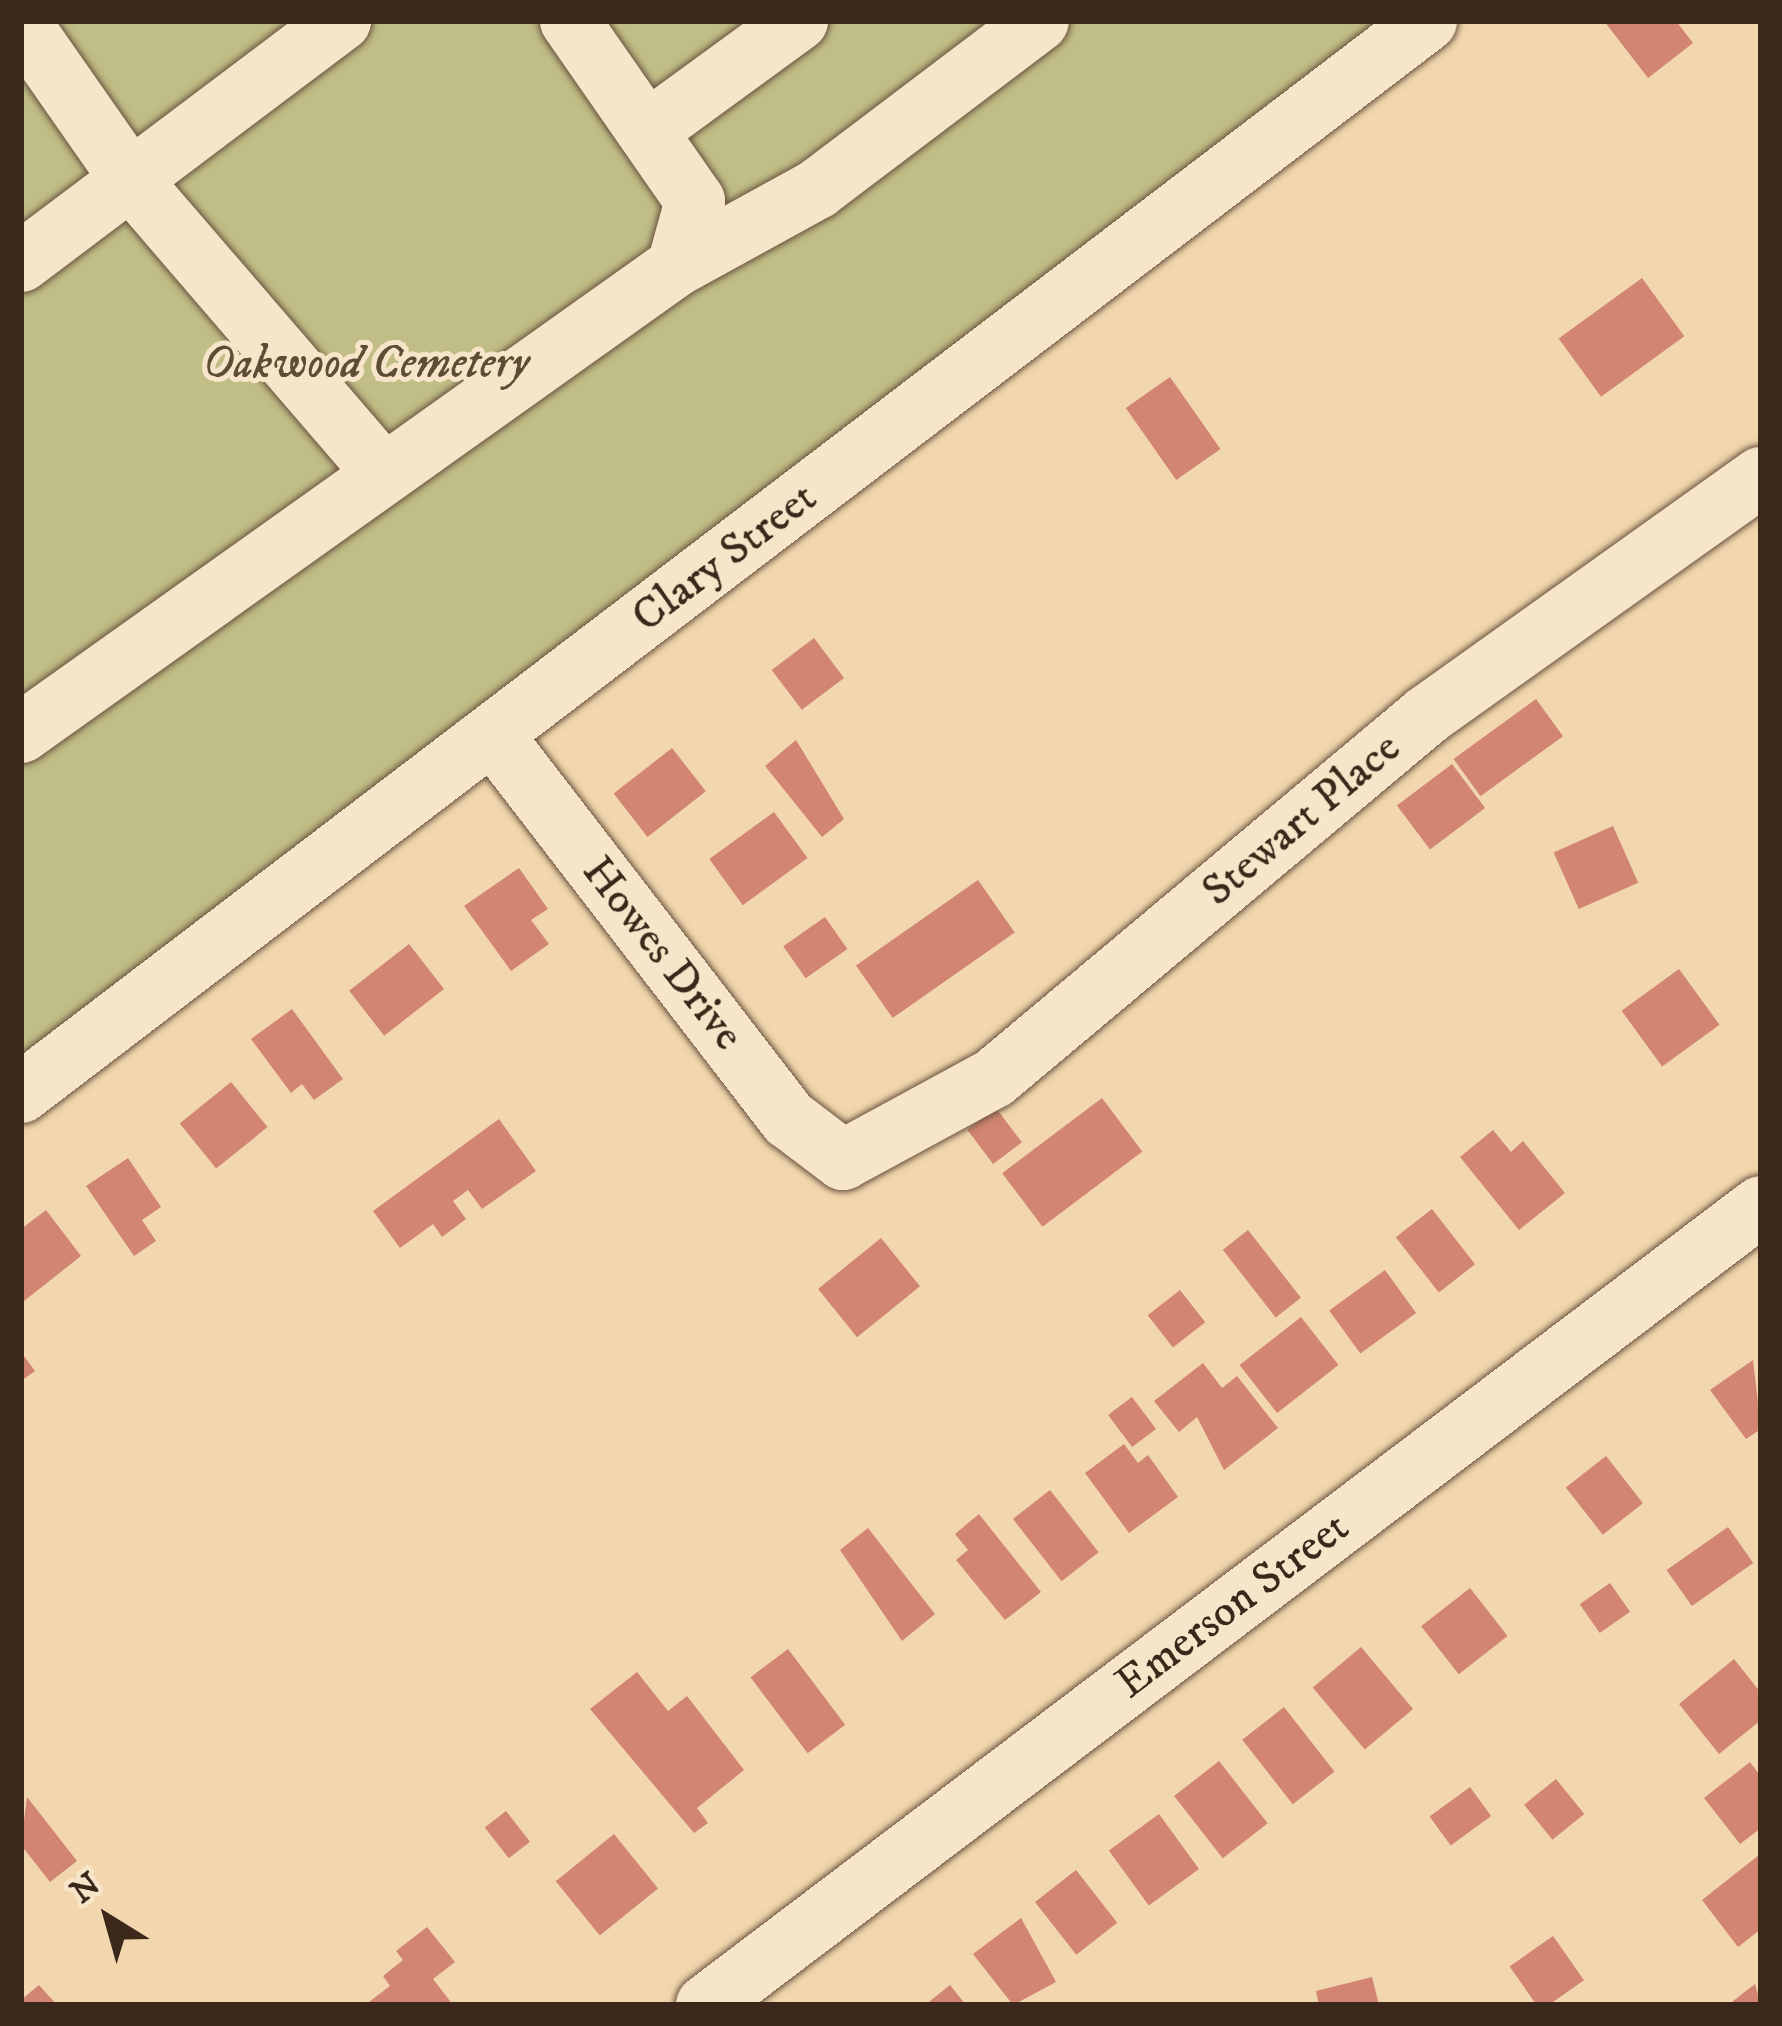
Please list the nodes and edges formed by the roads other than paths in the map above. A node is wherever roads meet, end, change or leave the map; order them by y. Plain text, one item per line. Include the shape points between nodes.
1 (341, 21) edge
2 (798, 21) edge
3 (1427, 21) edge
4 (21, 23) edge
5 (583, 26) edge
6 (1016, 28) edge
7 (647, 131) junction
8 (130, 179) junction
9 (21, 262) edge
10 (676, 266) junction
11 (381, 471) junction
12 (1761, 477) edge
13 (21, 733) edge
14 (493, 735) junction
15 (21, 1093) edge
16 (843, 1160) joint
17 (1761, 1206) edge
18 (706, 2005) edge

1 - 8 street
2 - 7 street
3 - 14 street, Clary Street
4 - 8 street
5 - 7 street
6 - 10 street via 817,189
7 - 10 street via 695,201
8 - 9 street
8 - 11 street
10 - 11 street
11 - 13 street
12 - 16 street, Stewart Place via 1427,715 994,1078
14 - 15 street, Clary Street
14 - 16 street, Howes Drive via 789,1119
17 - 18 street, Emerson Street

